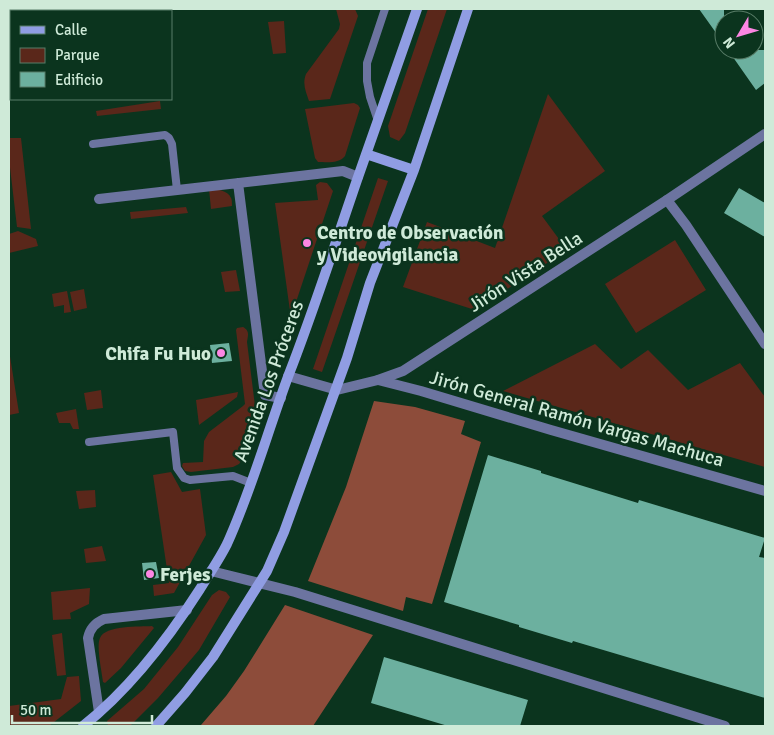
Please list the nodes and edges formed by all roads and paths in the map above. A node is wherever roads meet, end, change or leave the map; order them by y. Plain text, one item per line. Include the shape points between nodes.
1 (385, 9) edge
2 (418, 9) edge
3 (468, 9) edge
4 (378, 121) junction
5 (765, 134) edge
6 (93, 144) dead end
7 (366, 154) junction
8 (414, 170) junction
9 (358, 177) junction
10 (238, 183) junction
11 (177, 190) junction
12 (99, 199) dead end
13 (667, 200) junction
14 (765, 344) edge
15 (288, 376) junction
16 (378, 380) junction
17 (335, 390) junction
18 (280, 398) junction
19 (89, 442) dead end
20 (251, 484) junction
21 (765, 491) edge
22 (211, 571) junction
23 (260, 583) junction
24 (187, 610) junction
25 (99, 712) junction
26 (87, 725) edge
27 (156, 726) edge
28 (725, 726) edge

1 - 4 lane via 367,63 370,97
2 - 4 main road, Avenida Los Próceres
3 - 8 main road
4 - 7 main road, Avenida Los Próceres
5 - 13 street, Jirón Vista Bella
6 - 11 lane via 165,135 172,144
7 - 8 main road
7 - 9 main road, Avenida Los Próceres
8 - 17 main road via 370,283
9 - 10 street via 343,171
9 - 15 main road, Avenida Los Próceres
10 - 11 street
10 - 18 street via 265,395
11 - 12 street
13 - 14 street
13 - 16 street, Jirón Vista Bella via 403,371
15 - 17 street, Jirón Vista Bella
15 - 18 main road, Avenida Los Próceres
16 - 17 street, Jirón Vista Bella
16 - 21 street, Jirón General Ramón Vargas Machuca
17 - 23 main road via 284,532
18 - 20 main road, Avenida Los Próceres
19 - 20 lane via 173,432 177,468 184,478 233,476
20 - 22 main road, Avenida Los Próceres via 227,543
22 - 23 street
22 - 24 main road, Avenida Los Próceres
23 - 27 main road via 213,657
23 - 28 street
24 - 25 main road, Avenida Los Próceres via 146,663
24 - 25 street via 104,619 92,626 88,638
25 - 26 main road, Avenida Los Próceres

